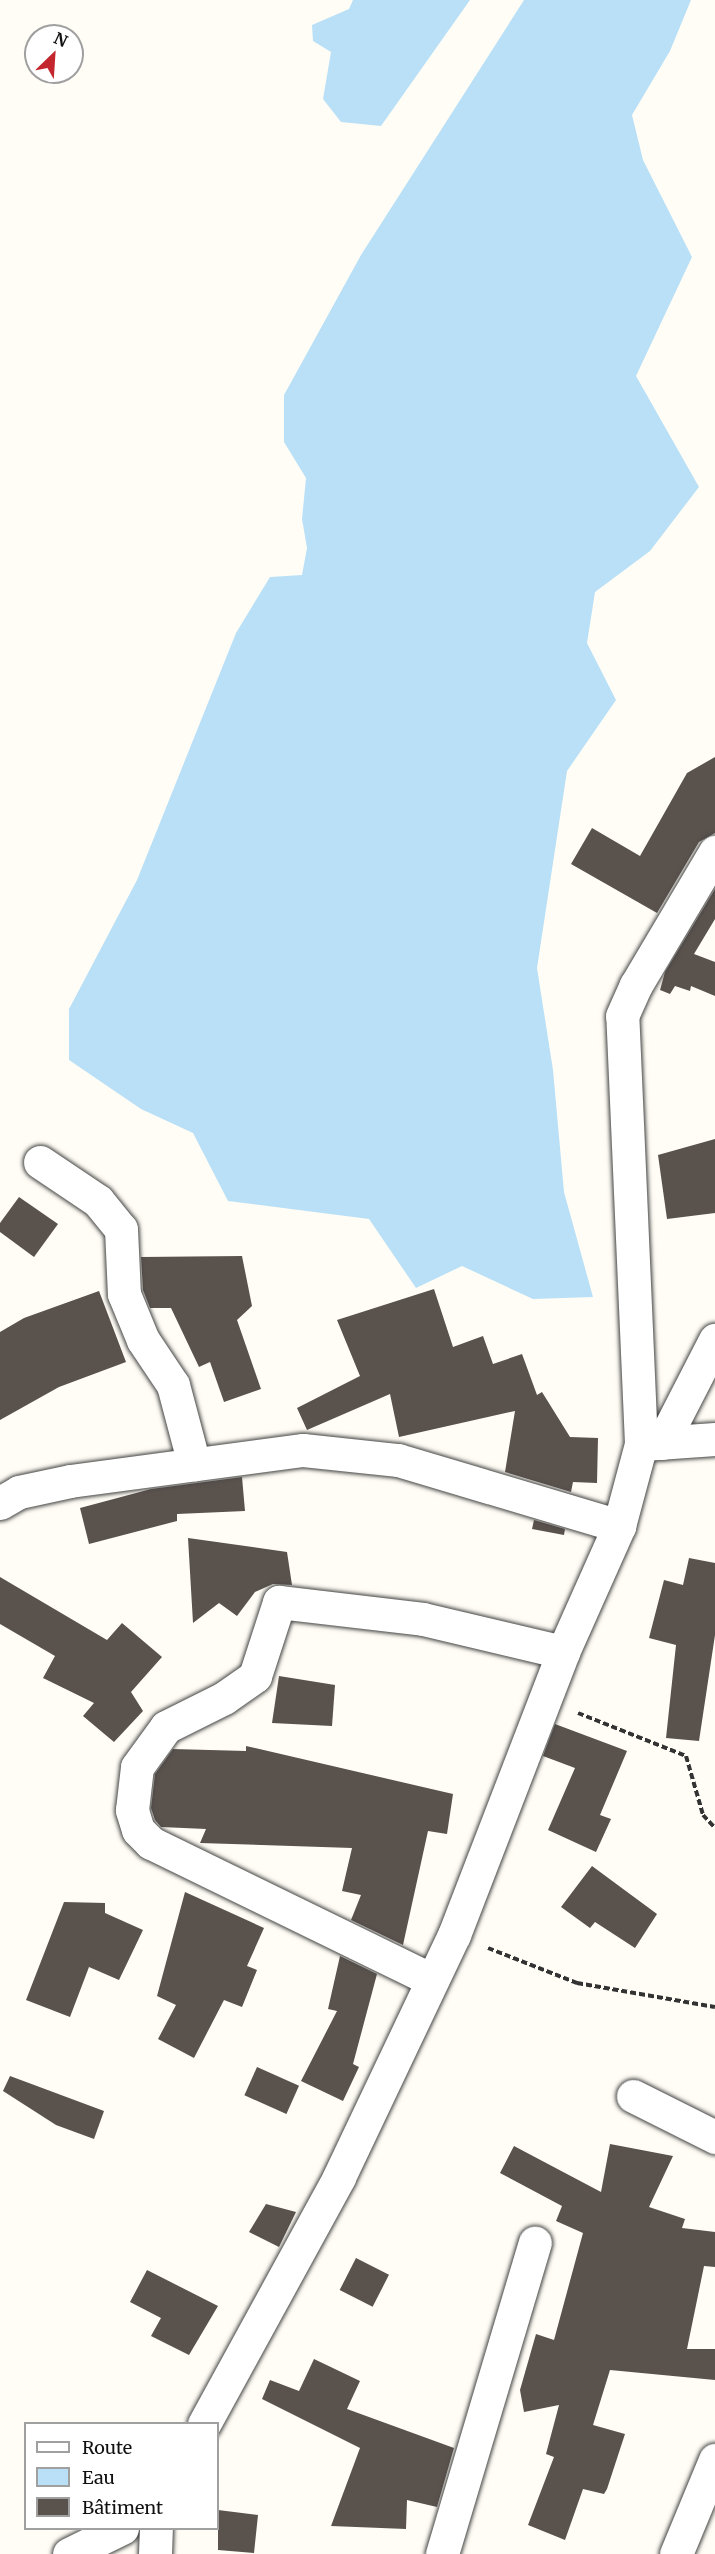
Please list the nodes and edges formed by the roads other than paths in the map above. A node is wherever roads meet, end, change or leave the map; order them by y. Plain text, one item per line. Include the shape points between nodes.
1 (715, 852) edge
2 (40, 1162) dead end
3 (715, 1340) edge
4 (715, 1439) edge
5 (651, 1444) junction
6 (194, 1464) junction
7 (0, 1503) edge
8 (619, 1526) junction
9 (563, 1652) junction
10 (432, 1980) junction
11 (633, 2096) dead end
12 (715, 2137) edge
13 (536, 2243) dead end
14 (205, 2422) edge
15 (715, 2460) edge
16 (120, 2530) edge
17 (156, 2530) edge
18 (69, 2554) edge
19 (155, 2554) edge
20 (442, 2554) edge
21 (676, 2554) edge

1 - 5 street via 636,985 622,1016
2 - 6 street via 98,1201 121,1229 124,1294 143,1340 173,1385
3 - 5 street
4 - 5 street
5 - 8 street
6 - 7 street via 70,1481 19,1492
6 - 8 street via 303,1450 398,1460
8 - 9 street
9 - 10 street
9 - 10 street via 423,1619 279,1602 255,1676 224,1698 166,1727 137,1767 132,1810 138,1830 152,1843
10 - 14 street via 339,2177
11 - 12 street
13 - 20 street
15 - 21 street
16 - 18 street
17 - 19 street

